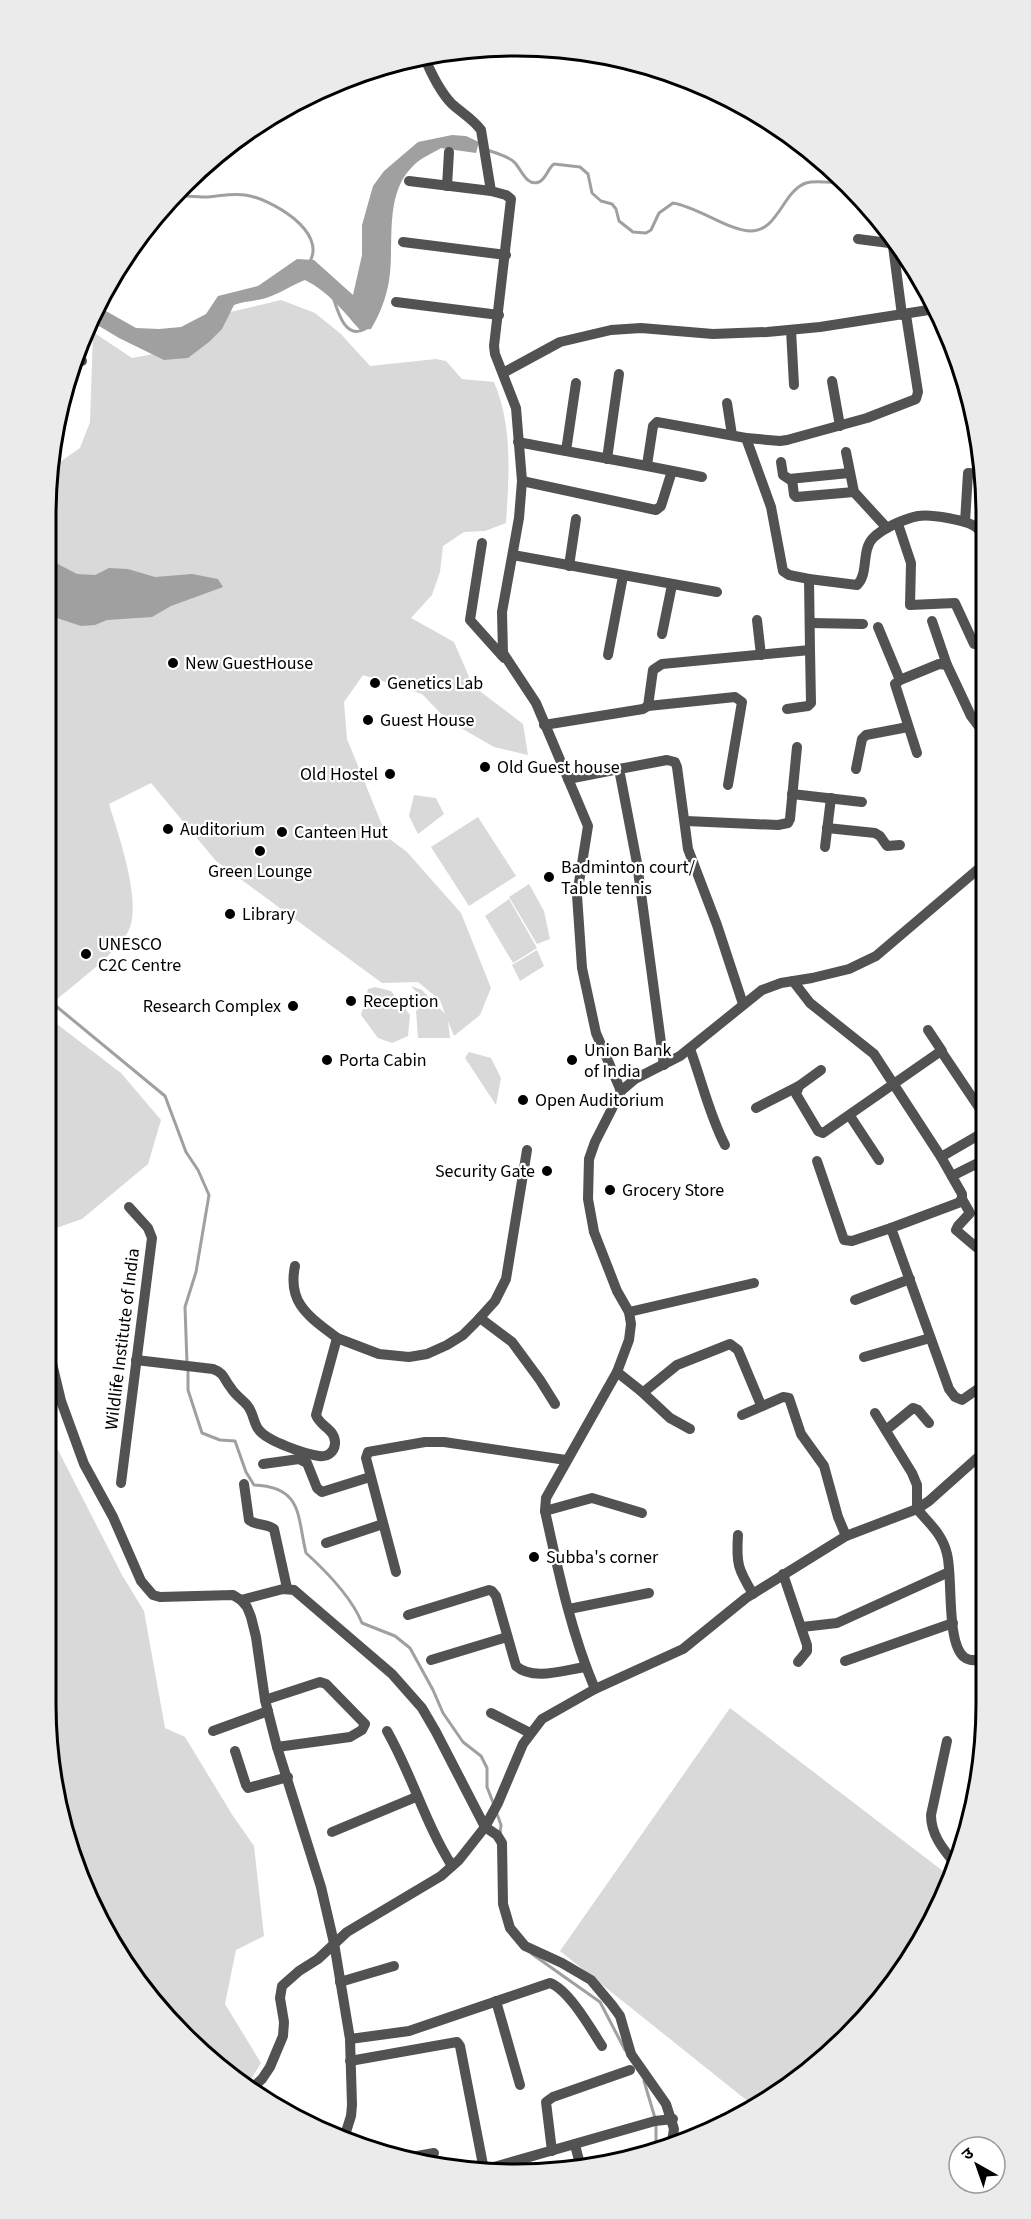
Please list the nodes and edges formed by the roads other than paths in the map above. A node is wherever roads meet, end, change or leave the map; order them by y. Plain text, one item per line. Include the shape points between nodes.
1 (428, 64) edge
2 (449, 152) dead end
3 (409, 181) dead end
4 (447, 186) junction
5 (491, 191) junction
6 (858, 238) dead end
7 (403, 242) dead end
8 (885, 242) edge
9 (506, 255) junction
10 (894, 255) edge
11 (396, 302) dead end
12 (927, 311) edge
13 (499, 315) junction
14 (904, 315) junction
15 (791, 330) junction
16 (503, 373) junction
17 (620, 374) dead end
18 (832, 381) dead end
19 (576, 383) dead end
20 (794, 385) dead end
21 (727, 403) dead end
22 (840, 426) junction
23 (732, 435) junction
24 (746, 438) junction
25 (518, 442) junction
26 (566, 451) junction
27 (846, 452) dead end
28 (607, 459) junction
29 (782, 462) dead end
30 (647, 465) junction
31 (672, 471) junction
32 (849, 473) junction
33 (974, 473) edge
34 (702, 477) dead end
35 (792, 479) junction
36 (522, 482) junction
37 (854, 492) junction
38 (576, 519) dead end
39 (965, 522) junction
40 (898, 524) junction
41 (976, 527) edge
42 (887, 528) junction
43 (482, 543) dead end
44 (513, 555) junction
45 (569, 566) junction
46 (623, 576) junction
47 (809, 579) junction
48 (672, 585) junction
49 (717, 592) dead end
50 (757, 620) dead end
51 (932, 621) dead end
52 (811, 623) junction
53 (863, 624) dead end
54 (878, 627) dead end
55 (662, 634) dead end
56 (976, 643) edge
57 (810, 650) junction
58 (608, 655) dead end
59 (761, 655) junction
60 (507, 661) junction
61 (947, 665) junction
62 (900, 680) junction
63 (648, 706) junction
64 (787, 709) dead end
65 (976, 723) edge
66 (544, 725) junction
67 (908, 727) junction
68 (796, 747) dead end
69 (916, 753) dead end
70 (620, 769) junction
71 (856, 769) dead end
72 (567, 779) junction
73 (728, 785) dead end
74 (792, 794) junction
75 (831, 798) junction
76 (862, 802) dead end
77 (686, 821) junction
78 (827, 828) junction
79 (900, 845) dead end
80 (825, 847) dead end
81 (976, 871) edge
82 (793, 981) junction
83 (743, 1004) junction
84 (928, 1030) dead end
85 (690, 1048) junction
86 (942, 1051) junction
87 (664, 1065) junction
88 (822, 1070) dead end
89 (799, 1086) junction
90 (894, 1086) junction
91 (621, 1091) junction
92 (976, 1102) edge
93 (756, 1108) dead end
94 (850, 1116) junction
95 (976, 1137) edge
96 (725, 1145) dead end
97 (527, 1150) dead end
98 (941, 1157) junction
99 (879, 1160) dead end
100 (817, 1161) dead end
101 (976, 1164) edge
102 (952, 1176) junction
103 (962, 1199) junction
104 (129, 1207) dead end
105 (891, 1228) junction
106 (976, 1247) dead end
107 (295, 1266) dead end
108 (909, 1279) junction
109 (754, 1283) dead end
110 (855, 1300) dead end
111 (629, 1312) junction
112 (480, 1318) junction
113 (337, 1338) junction
114 (930, 1338) junction
115 (864, 1357) dead end
116 (136, 1360) junction
117 (617, 1372) junction
118 (56, 1380) edge
119 (976, 1390) edge
120 (641, 1391) junction
121 (555, 1404) dead end
122 (762, 1406) junction
123 (875, 1413) dead end
124 (742, 1415) dead end
125 (929, 1423) dead end
126 (690, 1429) dead end
127 (886, 1430) junction
128 (976, 1459) edge
129 (566, 1460) junction
130 (263, 1464) dead end
131 (370, 1477) junction
132 (121, 1483) dead end
133 (244, 1484) dead end
134 (917, 1509) junction
135 (545, 1511) junction
136 (642, 1513) dead end
137 (383, 1524) junction
138 (738, 1535) dead end
139 (846, 1536) junction
140 (326, 1543) dead end
141 (396, 1572) dead end
142 (950, 1572) junction
143 (783, 1574) junction
144 (287, 1588) junction
145 (649, 1593) dead end
146 (753, 1594) junction
147 (241, 1600) junction
148 (569, 1609) junction
149 (408, 1615) dead end
150 (953, 1623) junction
151 (802, 1627) junction
152 (507, 1637) junction
153 (431, 1660) dead end
154 (976, 1660) edge
155 (845, 1661) dead end
156 (798, 1662) dead end
157 (585, 1667) junction
158 (595, 1689) junction
159 (266, 1706) junction
160 (491, 1713) dead end
161 (213, 1731) dead end
162 (387, 1731) dead end
163 (530, 1733) junction
164 (947, 1741) dead end
165 (277, 1747) junction
166 (235, 1751) dead end
167 (288, 1777) junction
168 (416, 1797) junction
169 (485, 1827) junction
170 (332, 1832) dead end
171 (949, 1856) edge
172 (452, 1866) junction
173 (334, 1943) junction
174 (394, 1966) dead end
175 (340, 1982) junction
176 (496, 2001) junction
177 (350, 2039) junction
178 (602, 2046) dead end
179 (350, 2061) junction
180 (630, 2070) dead end
181 (257, 2084) edge
182 (520, 2085) dead end
183 (673, 2119) junction
184 (346, 2131) edge
185 (673, 2135) edge
186 (575, 2145) junction
187 (552, 2151) junction
188 (434, 2153) dead end
189 (425, 2155) edge
190 (579, 2160) edge
191 (481, 2163) edge
192 (505, 2164) edge

1 - 5 street via 443,94 481,130
2 - 4 street
3 - 4 street
4 - 5 street
5 - 9 street via 511,200
6 - 8 street
7 - 9 street
9 - 13 street
10 - 14 street
11 - 13 street
12 - 14 street
13 - 16 street via 494,346
14 - 15 street
14 - 22 street via 918,396 912,402
15 - 16 street via 713,334 641,328 611,330 560,342
15 - 20 street
16 - 25 street via 516,408
17 - 28 street
18 - 22 street
19 - 26 street
21 - 23 street
22 - 24 street via 780,441
23 - 24 street
23 - 30 street via 657,422
24 - 47 street via 771,507 783,571
25 - 26 street
25 - 36 street
26 - 28 street
27 - 32 street
28 - 30 street
29 - 35 street via 784,477
30 - 31 street
31 - 34 street
31 - 36 street via 661,506 656,510
32 - 35 street
32 - 37 street
33 - 39 street via 968,473
35 - 37 street via 796,497
36 - 44 street
37 - 42 street
38 - 45 street
39 - 40 street via 924,515
39 - 41 street
40 - 42 street
40 - 56 street via 911,563 910,605 954,603
42 - 47 street via 870,542 857,585
43 - 60 street via 470,620
44 - 45 street
44 - 60 street via 502,612 502,644
45 - 46 street
46 - 48 street
46 - 58 street
47 - 52 street
48 - 49 street
48 - 55 street
50 - 59 street
51 - 61 street
52 - 53 street
52 - 57 street
54 - 62 street
57 - 59 street
57 - 64 street via 811,703
59 - 63 street via 657,666 653,670
60 - 66 street via 531,695
61 - 62 street via 939,664
61 - 65 street
62 - 67 street via 895,687
63 - 66 street
63 - 73 street via 735,697 742,702
66 - 72 street
67 - 69 street
67 - 71 street via 866,735
68 - 74 street
70 - 72 street
70 - 77 street via 675,762
70 - 87 street
72 - 91 street via 588,826 577,895 585,987 596,1033
74 - 75 street
74 - 77 street via 790,819 783,825
75 - 76 street
75 - 78 street
77 - 83 street via 691,858
78 - 79 street via 875,833 887,846
78 - 80 street
81 - 82 street via 876,956 849,969
82 - 83 street via 772,985
82 - 90 street via 810,1003 874,1054
83 - 85 street
84 - 86 street
85 - 87 street
85 - 96 street
86 - 90 street
86 - 92 street
87 - 91 street
88 - 89 street
89 - 93 street
89 - 94 street via 796,1094 820,1132
90 - 94 street
90 - 98 street
91 - 111 street via 589,1159 588,1199 594,1232
94 - 99 street
95 - 98 street
97 - 112 street via 506,1279 495,1301
98 - 102 street
100 - 105 street via 843,1240 852,1241
101 - 102 street
102 - 103 street
103 - 105 street
103 - 106 street via 970,1213 956,1230
104 - 116 street, Wildlife Institute of India via 152,1238
105 - 108 street
107 - 113 street via 292,1288 300,1307
108 - 110 street
108 - 114 street
109 - 111 street
111 - 117 street via 629,1340
112 - 113 street via 447,1345 409,1357 379,1354
112 - 121 street via 512,1342
113 - 116 street via 316,1415 331,1430 335,1447 324,1456 275,1442 259,1431 252,1412 221,1372
114 - 115 street
114 - 119 street via 956,1397 962,1400
116 - 132 street, Wildlife Institute of India
117 - 120 street
117 - 129 street
118 - 147 street via 84,1464 147,1590 160,1597 233,1595
120 - 122 street via 648,1390 677,1365 730,1344 738,1350
120 - 126 street via 670,1418
122 - 124 street
122 - 139 street via 789,1398 801,1434 827,1473
123 - 127 street
125 - 127 street via 913,1408
127 - 134 street via 917,1485
128 - 134 street
129 - 131 street via 425,1442 368,1452
129 - 135 street via 546,1498
130 - 131 street via 304,1460 322,1492
131 - 137 street
133 - 144 street via 249,1520 274,1529
134 - 139 street
134 - 142 street via 941,1538
135 - 136 street via 587,1498
135 - 148 street
137 - 140 street
137 - 141 street
138 - 146 street via 736,1559
139 - 143 street
142 - 150 street
142 - 151 street via 837,1623
143 - 146 street
143 - 151 street
144 - 147 street
144 - 169 street via 410,1693 436,1732
145 - 148 street
146 - 158 street via 683,1649
147 - 159 street via 256,1637
148 - 157 street
149 - 152 street via 489,1590 496,1596
150 - 154 street via 958,1651 969,1660
150 - 155 street
151 - 156 street via 807,1648
152 - 153 street
152 - 157 street via 521,1671 538,1674
157 - 158 street
158 - 163 street via 542,1719
159 - 161 street
159 - 165 street
159 - 165 street via 323,1682 365,1725 350,1737
160 - 163 street
162 - 168 street
163 - 169 street
164 - 171 street via 931,1826
165 - 167 street
166 - 167 street via 248,1788
167 - 173 street
168 - 170 street
168 - 172 street
169 - 172 street
169 - 183 street via 502,1843 502,1904 510,1928 525,1946 591,1980 620,2016 632,2054
172 - 173 street
173 - 175 street
173 - 181 street via 282,1986 283,2036 270,2067
174 - 175 street
175 - 177 street
176 - 177 street via 409,2031
176 - 178 street via 553,1984 578,2009
176 - 182 street
177 - 179 street
179 - 184 street via 351,2116
179 - 191 street via 458,2042
180 - 187 street via 546,2102
183 - 185 street
183 - 186 street
186 - 187 street
186 - 190 street
187 - 192 street
188 - 189 street

